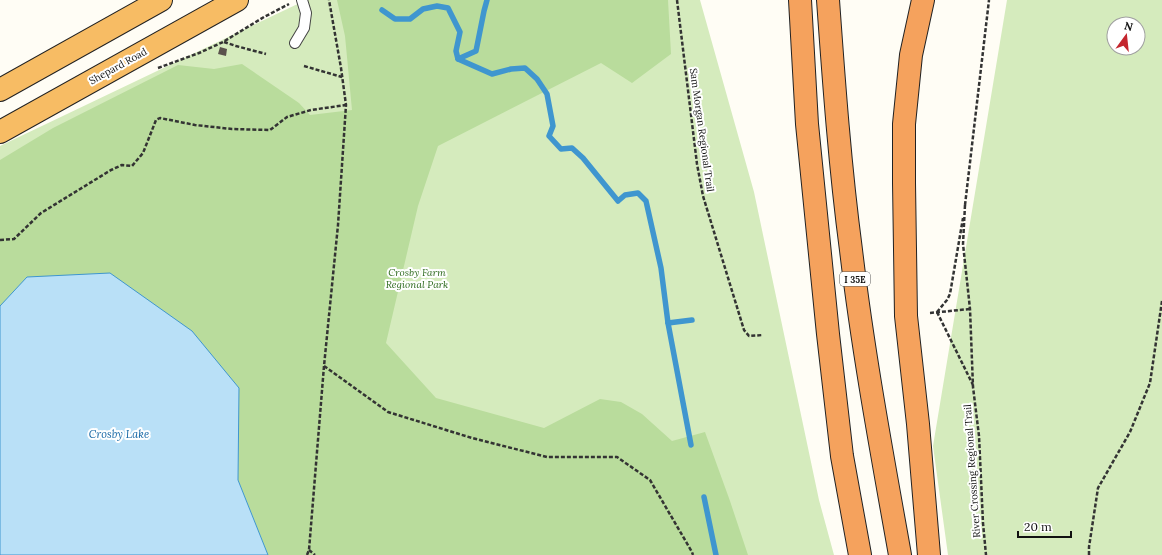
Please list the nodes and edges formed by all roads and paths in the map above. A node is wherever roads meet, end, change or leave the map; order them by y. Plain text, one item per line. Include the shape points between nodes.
1 (161, 0) edge
2 (237, 0) edge
3 (302, 0) edge
4 (329, 0) edge
5 (677, 0) edge
6 (800, 0) edge
7 (828, 0) edge
8 (923, 0) edge
9 (989, 0) edge
10 (285, 6) dead end
11 (223, 42) junction
12 (295, 43) dead end
13 (266, 54) dead end
14 (304, 66) dead end
15 (155, 69) dead end
16 (342, 77) junction
17 (0, 90) edge
18 (346, 105) junction
19 (0, 132) edge
20 (965, 205) junction
21 (0, 240) edge
22 (1162, 301) edge
23 (970, 309) junction
24 (937, 312) junction
25 (930, 313) dead end
26 (763, 335) dead end
27 (324, 366) junction
28 (973, 387) junction
29 (309, 550) junction
30 (307, 555) edge
31 (315, 555) edge
32 (693, 555) edge
33 (860, 555) edge
34 (900, 555) edge
35 (929, 555) edge
36 (986, 555) edge
37 (1089, 555) edge

1 - 17 highway
2 - 19 highway, Shepard Road
3 - 12 lane via 306,13 304,28
4 - 16 path
5 - 26 path, Sam Morgan Regional Trail via 703,196 744,330 749,336
6 - 33 highway via 807,124 828,334 842,456
7 - 34 highway, I 35E via 837,124 851,251 869,378
8 - 35 highway via 911,56 905,108 904,183 906,316
9 - 20 path
10 - 11 path
11 - 13 path
11 - 15 path
14 - 16 path
16 - 18 path
18 - 21 path via 311,110 287,117 270,130 194,125 160,118 156,120 143,153 132,166 122,165 111,170 42,213 14,239
18 - 27 path via 338,224
20 - 23 path via 963,244
20 - 24 path via 950,294
22 - 37 path via 1150,383 1130,432 1098,488
23 - 24 path
23 - 28 path, River Crossing Regional Trail
24 - 25 path
24 - 28 path, River Crossing Regional Trail
27 - 29 path
27 - 32 path via 388,412 472,438 548,457 617,457 650,480
28 - 36 path, River Crossing Regional Trail via 979,436
29 - 30 path
29 - 31 path

